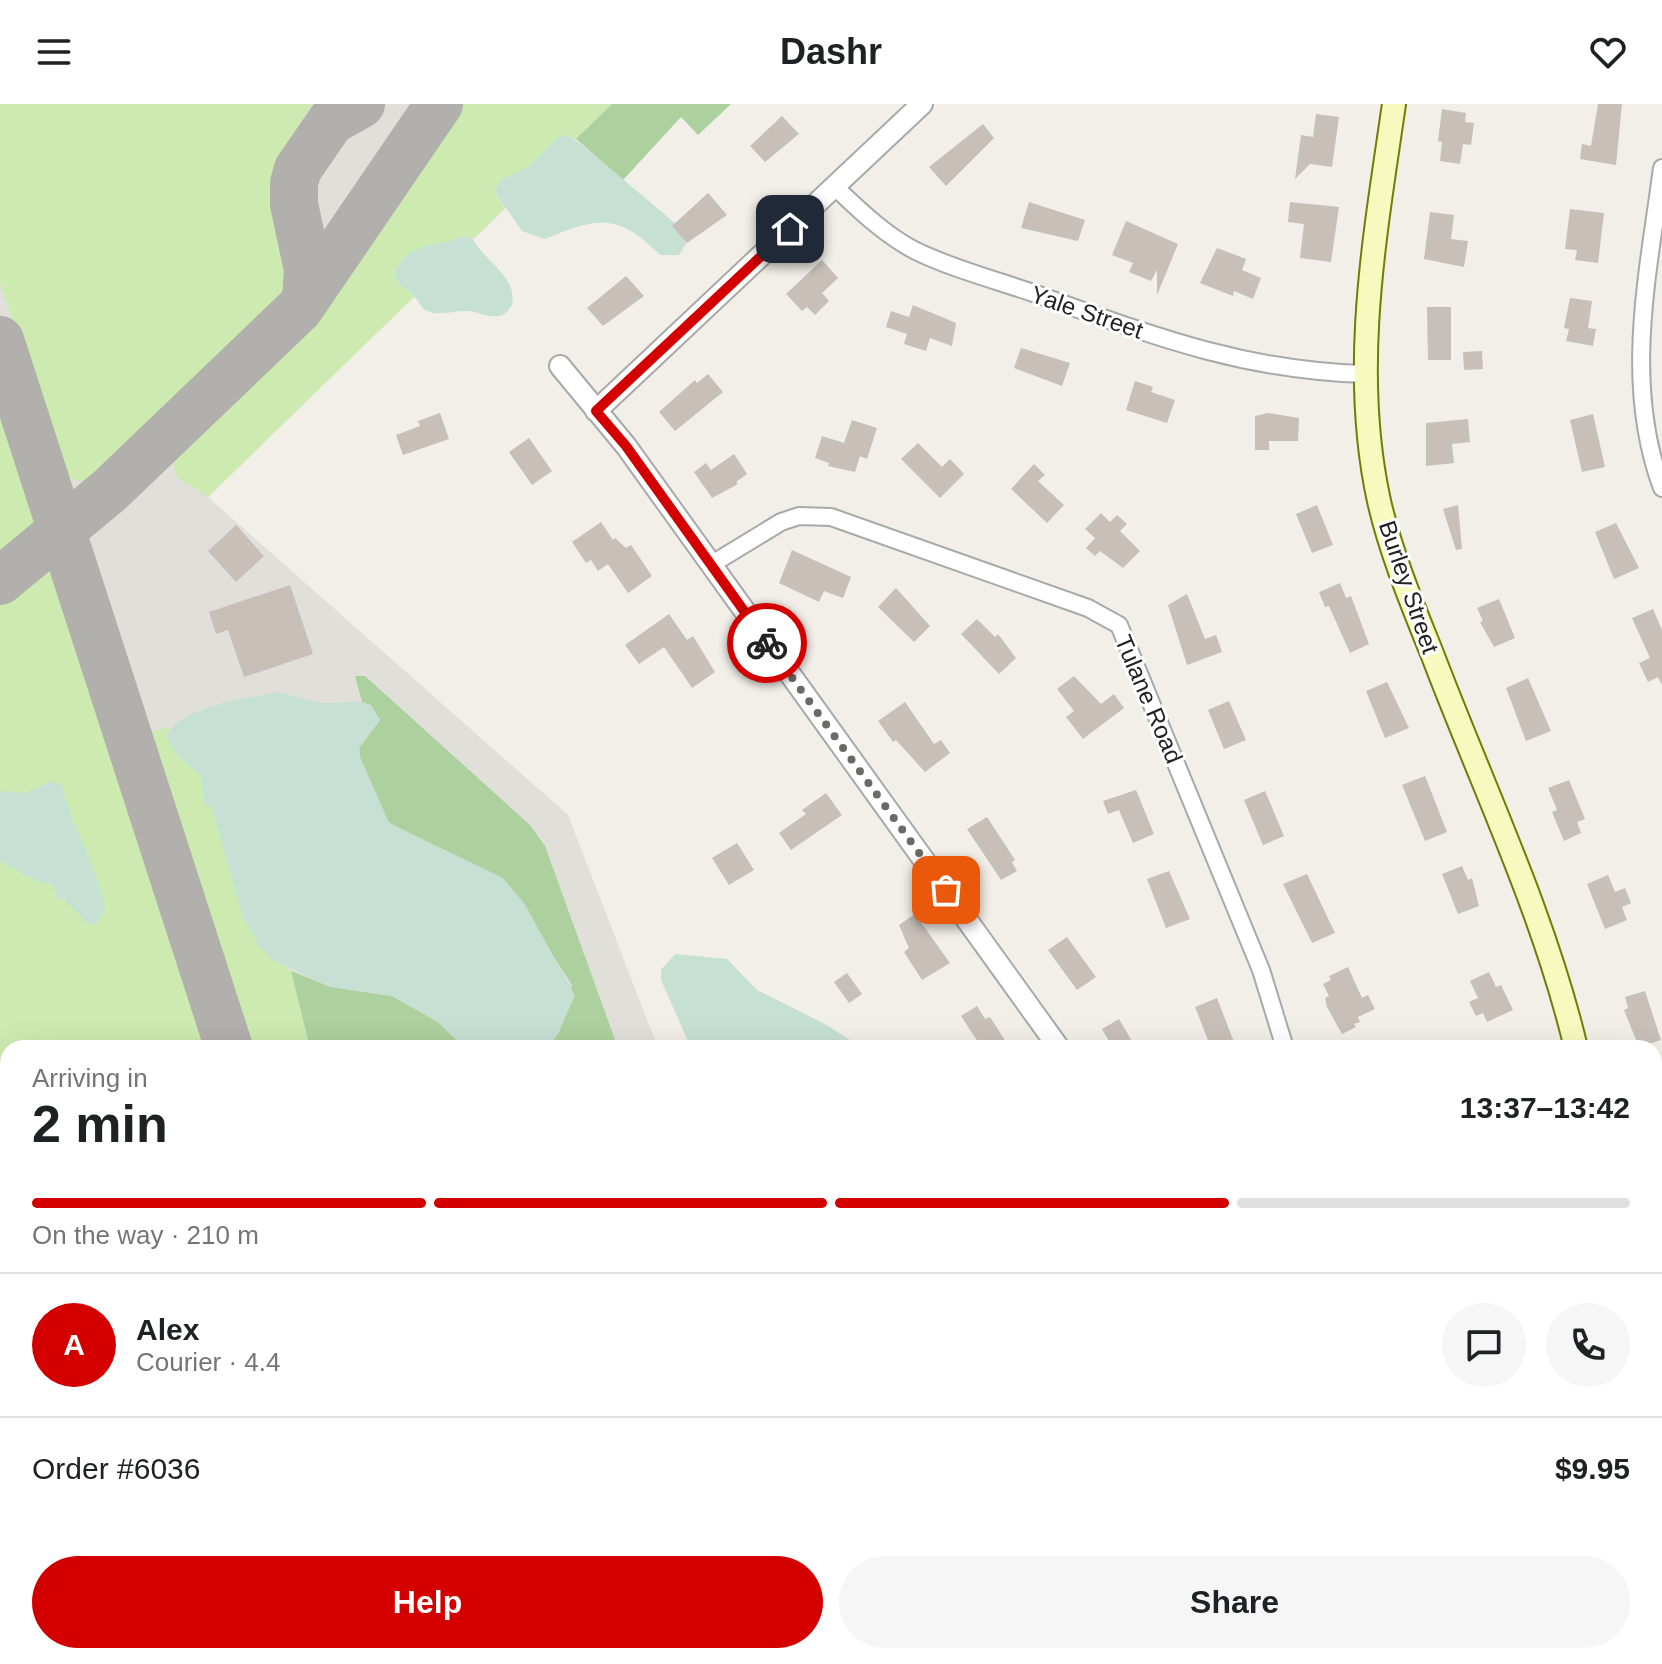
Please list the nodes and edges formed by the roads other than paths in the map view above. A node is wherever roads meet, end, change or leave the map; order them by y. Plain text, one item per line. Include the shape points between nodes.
1 (922, 104) edge
2 (1394, 104) edge
3 (1662, 168) edge
4 (835, 187) junction
5 (1656, 266) edge
6 (560, 366) dead end
7 (1365, 374) junction
8 (596, 411) junction
9 (1662, 488) edge
10 (712, 564) junction
11 (1053, 1040) edge
12 (1283, 1040) edge
13 (1574, 1040) edge

1 - 4 street
2 - 7 main road, Burley Street via 1369,294
3 - 5 street
4 - 7 street, Yale Street via 914,250 1108,320 1216,356 1309,372
4 - 8 street
5 - 9 street via 1639,349 1640,397
6 - 8 street
7 - 13 main road, Burley Street via 1380,502 1408,592 1532,907
8 - 10 street
10 - 11 street
10 - 12 street, Tulane Road via 781,522 799,516 831,517 1088,608 1119,625 1261,970

